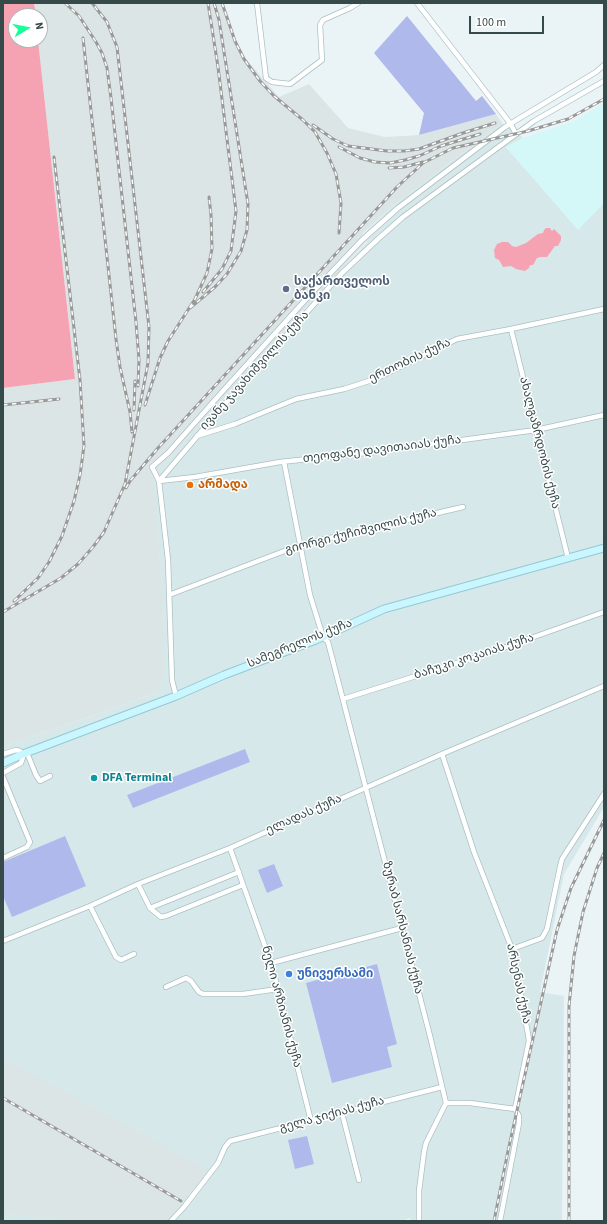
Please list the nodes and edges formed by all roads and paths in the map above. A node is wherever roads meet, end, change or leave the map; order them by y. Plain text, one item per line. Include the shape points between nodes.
1 (257, 3) edge
2 (358, 3) edge
3 (417, 3) edge
4 (604, 65) edge
5 (604, 80) edge
6 (510, 123) junction
7 (516, 134) junction
8 (604, 309) edge
9 (512, 329) junction
10 (604, 415) edge
11 (536, 430) junction
12 (197, 436) junction
13 (284, 462) junction
14 (159, 481) junction
15 (463, 507) dead end
16 (300, 545) junction
17 (604, 548) edge
18 (568, 558) junction
19 (170, 596) junction
20 (604, 612) edge
21 (323, 637) junction
22 (604, 686) edge
23 (176, 696) junction
24 (343, 699) junction
25 (3, 754) edge
26 (25, 754) junction
27 (442, 754) junction
28 (6, 762) edge
29 (3, 773) edge
30 (50, 776) dead end
31 (3, 777) edge
32 (366, 787) junction
33 (604, 794) edge
34 (230, 848) junction
35 (3, 858) edge
36 (239, 872) junction
37 (138, 884) junction
38 (243, 885) junction
39 (90, 906) junction
40 (150, 908) junction
41 (402, 928) junction
42 (3, 941) edge
43 (512, 950) junction
44 (134, 954) dead end
45 (271, 963) junction
46 (166, 987) dead end
47 (278, 989) junction
48 (442, 1087) junction
49 (446, 1103) junction
50 (515, 1109) junction
51 (342, 1113) junction
52 (311, 1121) junction
53 (359, 1180) dead end
54 (171, 1221) edge
55 (419, 1221) edge
56 (500, 1221) edge

1 - 2 street via 266,78 272,82 290,84 322,60 320,25 323,20
3 - 6 street
4 - 6 street
5 - 7 street, ივანე ჯავახიშვილის ქუჩა
6 - 7 street
6 - 14 street via 398,208 362,240 168,454 152,466
7 - 12 street, ივანე ჯავახიშვილის ქუჩა via 403,217 342,273
8 - 9 street, ერთობის ქუჩა
9 - 11 street, ახალგაზრდობის ქუჩა
9 - 12 street, ერთობის ქუჩა via 457,339 375,379 344,389 296,399 235,424
10 - 11 street, თეოფანე დავითაიას ქუჩა
11 - 13 street, თეოფანე დავითაიას ქუჩა via 396,450
11 - 18 street, ახალგაზრდობის ქუჩა
12 - 14 street, ივანე ჯავახიშვილის ქუჩა
13 - 14 street, თეოფანე დავითაიას ქუჩა
13 - 16 street, ზურაბ სარსანიას ქუჩა
14 - 19 street
15 - 16 street, გიორგი ქუჩიშვილის ქუჩა
16 - 19 street, გიორგი ქუჩიშვილის ქუჩა
16 - 21 street, ზურაბ სარსანიას ქუჩა via 310,595
17 - 18 main road, სამეგრელოს ქუჩა
18 - 21 main road, სამეგრელოს ქუჩა via 384,609
19 - 23 street via 172,680
20 - 24 street, ბაჩუკი კოკაიას ქუჩა via 489,653
21 - 23 main road, სამეგრელოს ქუჩა
21 - 24 street, ზურაბ სარსანიას ქუჩა via 328,642
22 - 27 street, ელადას ქუჩა
23 - 26 main road, სამეგრელოს ქუჩა
24 - 32 street, ზურაბ სარსანიას ქუჩა
25 - 26 street via 16,750
26 - 28 main road, სამეგრელოს ქუჩა
26 - 29 street via 21,763
26 - 30 street via 40,780
27 - 32 street, ელადას ქუჩა
27 - 43 street, არსენას ქუჩა via 474,852
31 - 35 street via 30,842 27,847
32 - 34 street, ელადას ქუჩა
32 - 41 street, ზურაბ სარსანიას ქუჩა
33 - 43 street via 562,859 547,930 542,938
34 - 36 street, ნელი არზიანის ქუჩა
34 - 37 street, ელადას ქუჩა
36 - 38 street, ნელი არზიანის ქუჩა
36 - 40 street
37 - 39 street, ელადას ქუჩა
37 - 40 street
38 - 40 street via 166,916 161,917
38 - 45 street, ნელი არზიანის ქუჩა
39 - 42 street, ელადას ქუჩა
39 - 44 street via 116,957 121,960
41 - 45 street
41 - 48 street, ზურაბ სარსანიას ქუჩა
43 - 50 street, არსენას ქუჩა via 528,1041
45 - 47 street, ნელი არზიანის ქუჩა
46 - 47 street via 186,978 203,994 243,994
47 - 52 street, ნელი არზიანის ქუჩა
48 - 49 street, ზურაბ სარსანიას ქუჩა
48 - 51 street, გელა ჯიქიას ქუჩა
49 - 50 street via 470,1103
49 - 55 street via 426,1143 419,1191
50 - 56 street, არსენას ქუჩა via 519,1123
51 - 52 street, გელა ჯიქიას ქუჩა
51 - 53 street
52 - 54 street, გელა ჯიქიას ქუჩა via 228,1143 218,1163

